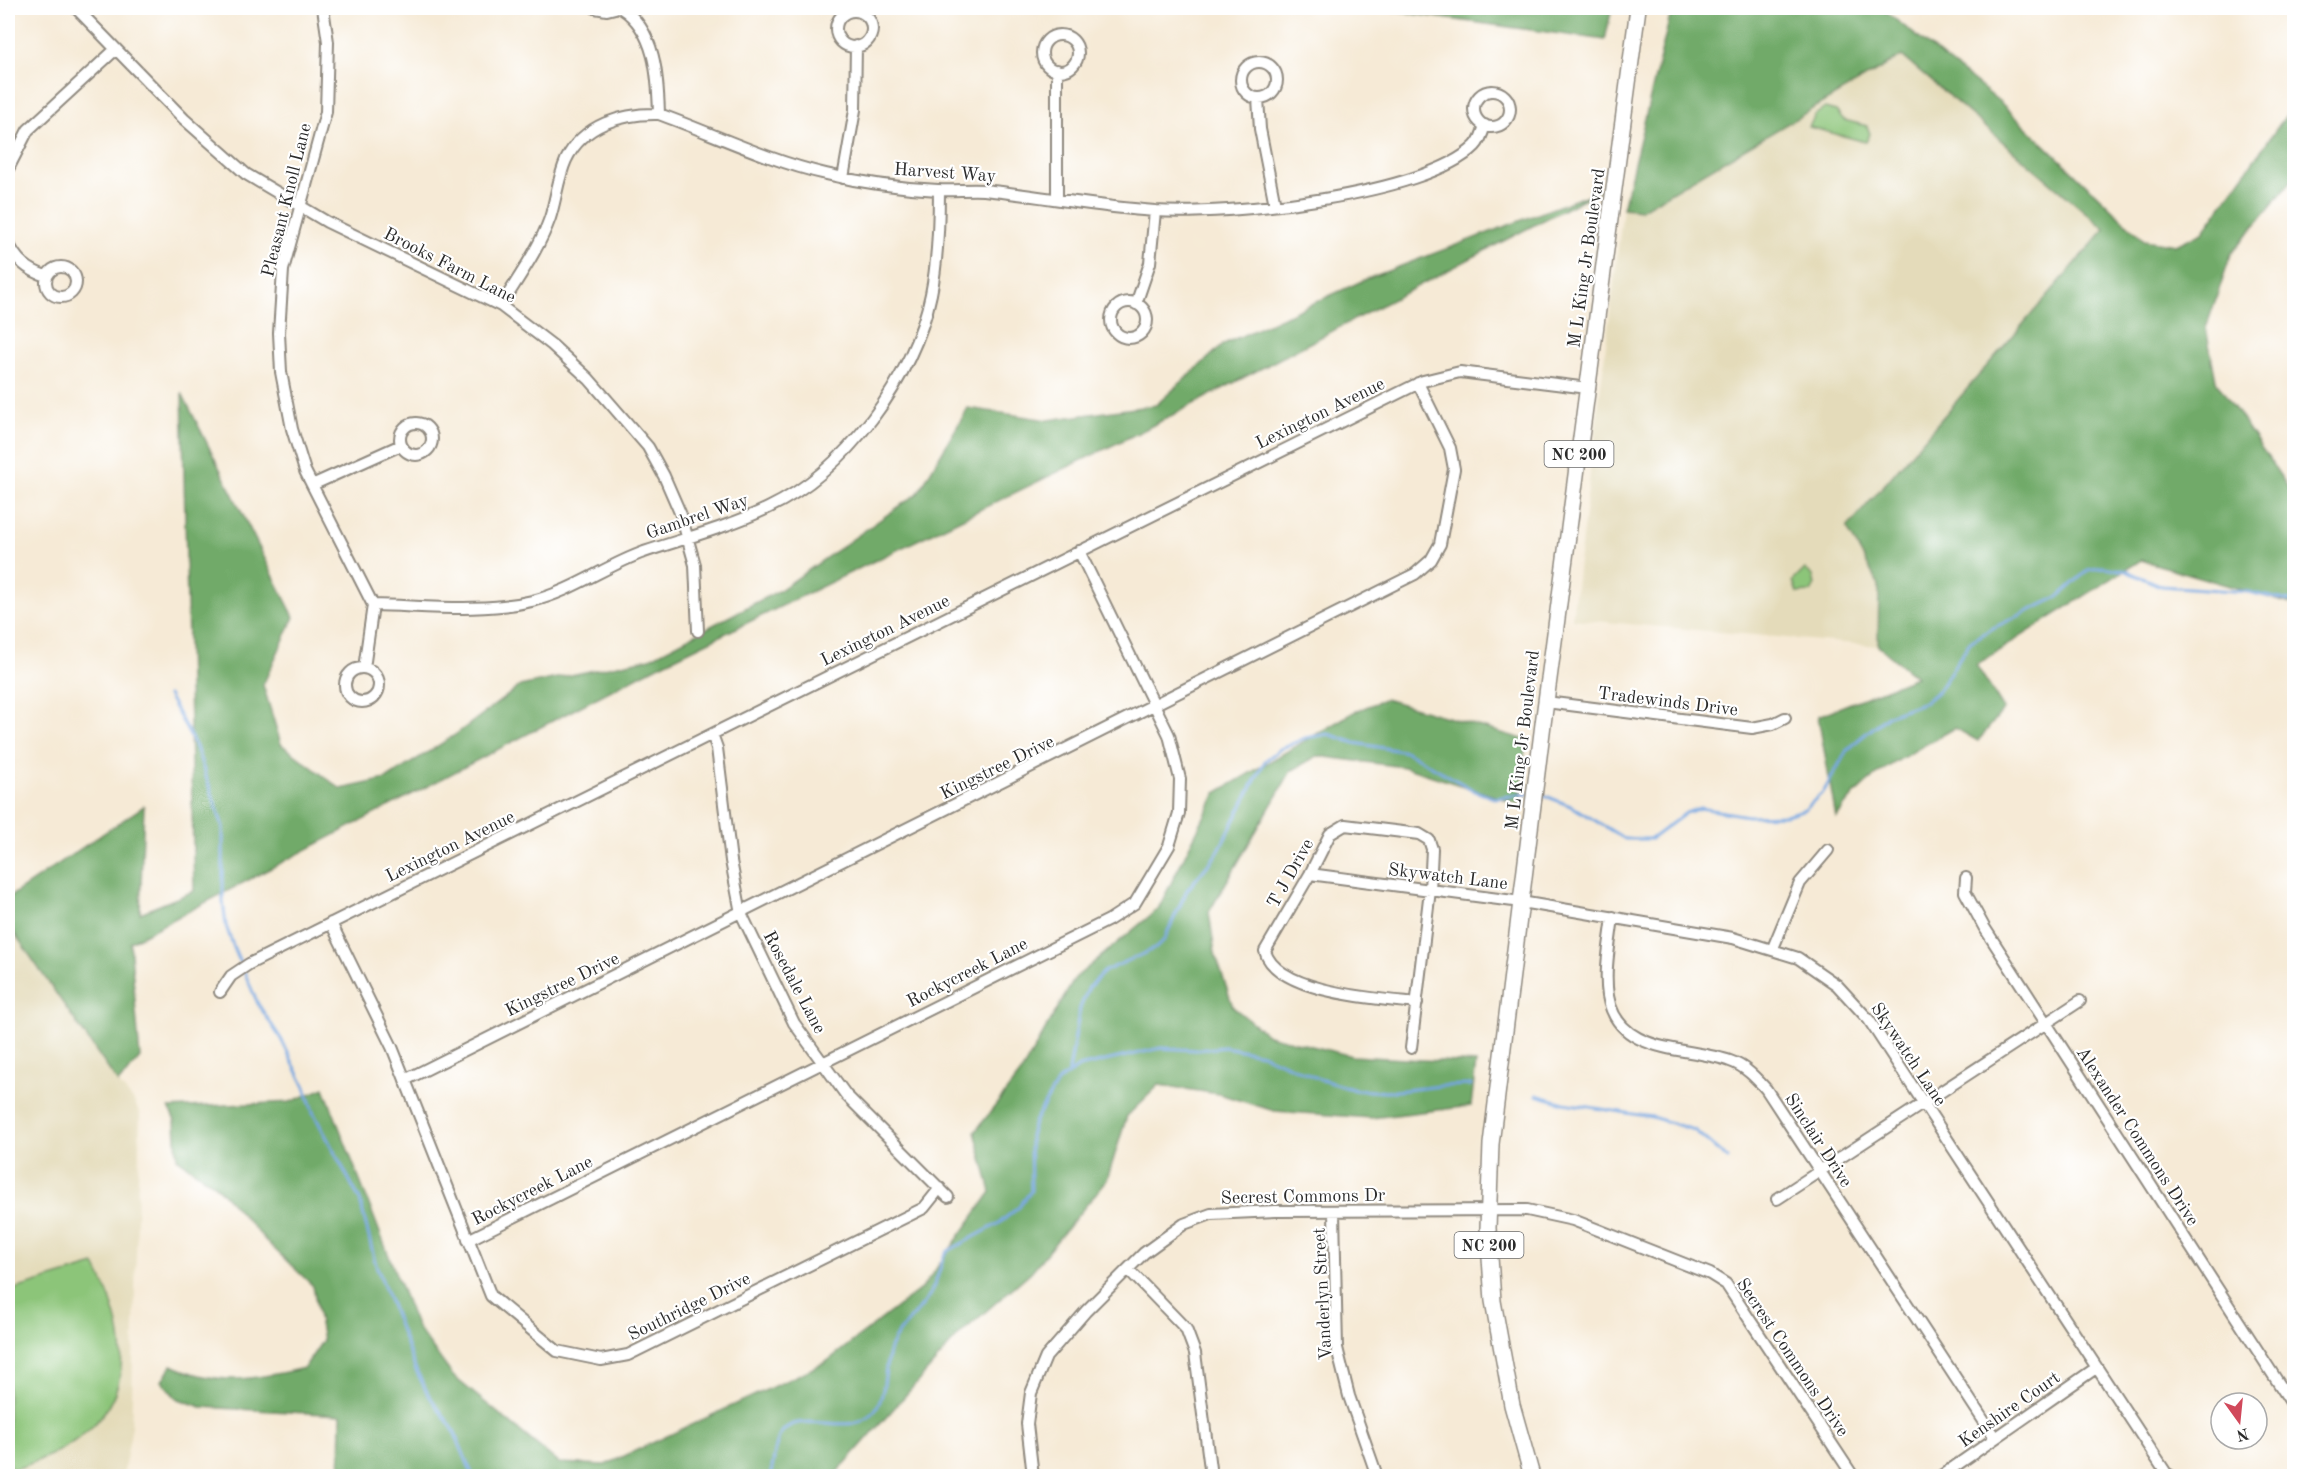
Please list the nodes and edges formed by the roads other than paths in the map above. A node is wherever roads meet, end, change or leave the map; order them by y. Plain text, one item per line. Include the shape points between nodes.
1 (76, 8) edge
2 (323, 8) edge
3 (595, 8) edge
4 (615, 8) edge
5 (621, 8) edge
6 (1638, 8) edge
7 (856, 46) dead end
8 (116, 49) junction
9 (1057, 70) dead end
10 (1258, 98) dead end
11 (659, 114) junction
12 (1485, 125) dead end
13 (8, 169) edge
14 (843, 178) junction
15 (939, 190) junction
16 (1057, 199) junction
17 (1275, 206) junction
18 (299, 207) junction
19 (1155, 211) junction
20 (8, 242) edge
21 (46, 276) dead end
22 (1136, 304) dead end
23 (501, 306) junction
24 (1418, 383) junction
25 (1588, 388) junction
26 (401, 445) dead end
27 (312, 485) junction
28 (686, 538) junction
29 (1079, 552) junction
30 (374, 605) junction
31 (698, 631) dead end
32 (364, 668) dead end
33 (1546, 702) junction
34 (1156, 706) junction
35 (1785, 718) dead end
36 (712, 734) junction
37 (1828, 850) dead end
38 (1310, 874) junction
39 (1966, 878) dead end
40 (1430, 890) junction
41 (1521, 902) junction
42 (741, 913) junction
43 (1613, 917) junction
44 (331, 923) junction
45 (1773, 948) junction
46 (220, 992) dead end
47 (2080, 1001) dead end
48 (1417, 1003) junction
49 (2046, 1024) junction
50 (1411, 1048) dead end
51 (822, 1063) junction
52 (405, 1080) junction
53 (1922, 1102) junction
54 (1820, 1170) junction
55 (944, 1193) joint
56 (1778, 1198) dead end
57 (1334, 1212) junction
58 (1488, 1212) junction
59 (468, 1240) junction
60 (1128, 1269) junction
61 (2096, 1368) junction
62 (2295, 1407) edge
63 (1995, 1438) junction
64 (1033, 1476) edge
65 (1211, 1476) edge
66 (1377, 1476) edge
67 (1532, 1476) edge
68 (1853, 1476) edge
69 (1941, 1476) edge
70 (2171, 1476) edge

1 - 8 street, Brooks Farm Lane
2 - 18 street, Pleasant Knoll Lane via 328,42 326,112
3 - 4 street
5 - 11 street via 629,12 649,40 658,80
6 - 25 main road, M L King Jr Boulevard / NC 200
7 - 14 street via 855,110
8 - 13 street via 28,130
8 - 18 street, Brooks Farm Lane via 184,119 246,174
9 - 16 street
10 - 17 street
11 - 14 street, Harvest Way
11 - 23 street, Harvest Way via 610,120 582,138 567,159 539,244
12 - 17 street, Harvest Way via 1477,144 1459,158 1429,172 1323,200
14 - 15 street, Harvest Way
15 - 16 street, Harvest Way via 980,190
15 - 28 street, Gambrel Way via 939,233 931,295 909,356 884,403 853,442 816,477 770,507 722,528
16 - 19 street, Harvest Way
17 - 19 street, Harvest Way
18 - 23 street, Brooks Farm Lane
18 - 27 street, Pleasant Knoll Lane via 283,270 279,333 281,372 292,429
19 - 22 street via 1150,262
20 - 21 street via 15,259 34,273
23 - 28 street, Brooks Farm Lane via 589,379 648,447 681,515
24 - 25 street, Lexington Avenue via 1460,372
24 - 29 street, Lexington Avenue
24 - 34 street, Kingstree Drive via 1450,448 1454,470 1440,544 1431,560 1401,583
25 - 33 main road, M L King Jr Boulevard / NC 200
26 - 27 street
27 - 30 street, Pleasant Knoll Lane
28 - 30 street, Gambrel Way via 634,556 584,582 532,601 482,607
28 - 31 street, Brooks Farm Lane via 695,565
29 - 34 street, Rockycreek Lane
29 - 36 street, Lexington Avenue
30 - 32 street
33 - 35 street, Tradewinds Drive via 1752,728
33 - 41 main road, M L King Jr Boulevard / NC 200
34 - 42 street, Kingstree Drive
34 - 51 street, Rockycreek Lane via 1169,735 1180,779 1179,813 1169,846 1135,903 1109,920
36 - 42 street, Rosedale Lane
36 - 44 street, Lexington Avenue
37 - 45 street via 1800,882
38 - 40 street, Skywatch Lane
38 - 40 street, T J Drive via 1330,834 1346,825 1419,834 1429,840 1432,849
38 - 48 street, T J Drive via 1264,951 1272,968 1326,992
39 - 49 street, Alexander Commons Drive via 1965,892 1984,927
40 - 41 street, Skywatch Lane
40 - 48 street, T J Drive
41 - 43 street, Skywatch Lane
41 - 58 main road, M L King Jr Boulevard / NC 200 via 1491,1144
42 - 51 street, Rosedale Lane via 794,1023
42 - 52 street, Kingstree Drive
43 - 45 street, Skywatch Lane
43 - 54 street, Sinclair Drive via 1607,975 1609,998 1621,1024 1654,1046 1730,1061 1749,1071 1766,1089
44 - 46 street, Lexington Avenue via 231,975
44 - 52 street, Southridge Drive
45 - 53 street, Skywatch Lane via 1798,958 1837,985 1869,1020
47 - 49 street
48 - 50 street, T J Drive
49 - 53 street
49 - 62 street, Alexander Commons Drive
51 - 55 street, Rosedale Lane via 846,1095
51 - 59 street, Rockycreek Lane
52 - 59 street, Southridge Drive
53 - 54 street
53 - 61 street, Skywatch Lane
54 - 56 street
54 - 63 street, Sinclair Drive
55 - 59 street, Southridge Drive via 924,1208 628,1354 601,1360 557,1351 491,1296
57 - 58 street, Secrest Commons Dr
57 - 60 street, Secrest Commons Dr via 1211,1214 1184,1224
57 - 66 street, Vanderlyn Street via 1337,1348
58 - 67 main road, M L King Jr Boulevard / NC 200 via 1499,1344
58 - 68 street, Secrest Commons Drive via 1527,1210 1573,1220 1710,1274 1726,1284
60 - 64 street, Secrest Commons Dr via 1046,1357 1031,1393 1027,1424
60 - 65 street via 1186,1329 1202,1399
61 - 63 street, Kenshire Court
61 - 70 street, Skywatch Lane
63 - 69 street, Kenshire Court

